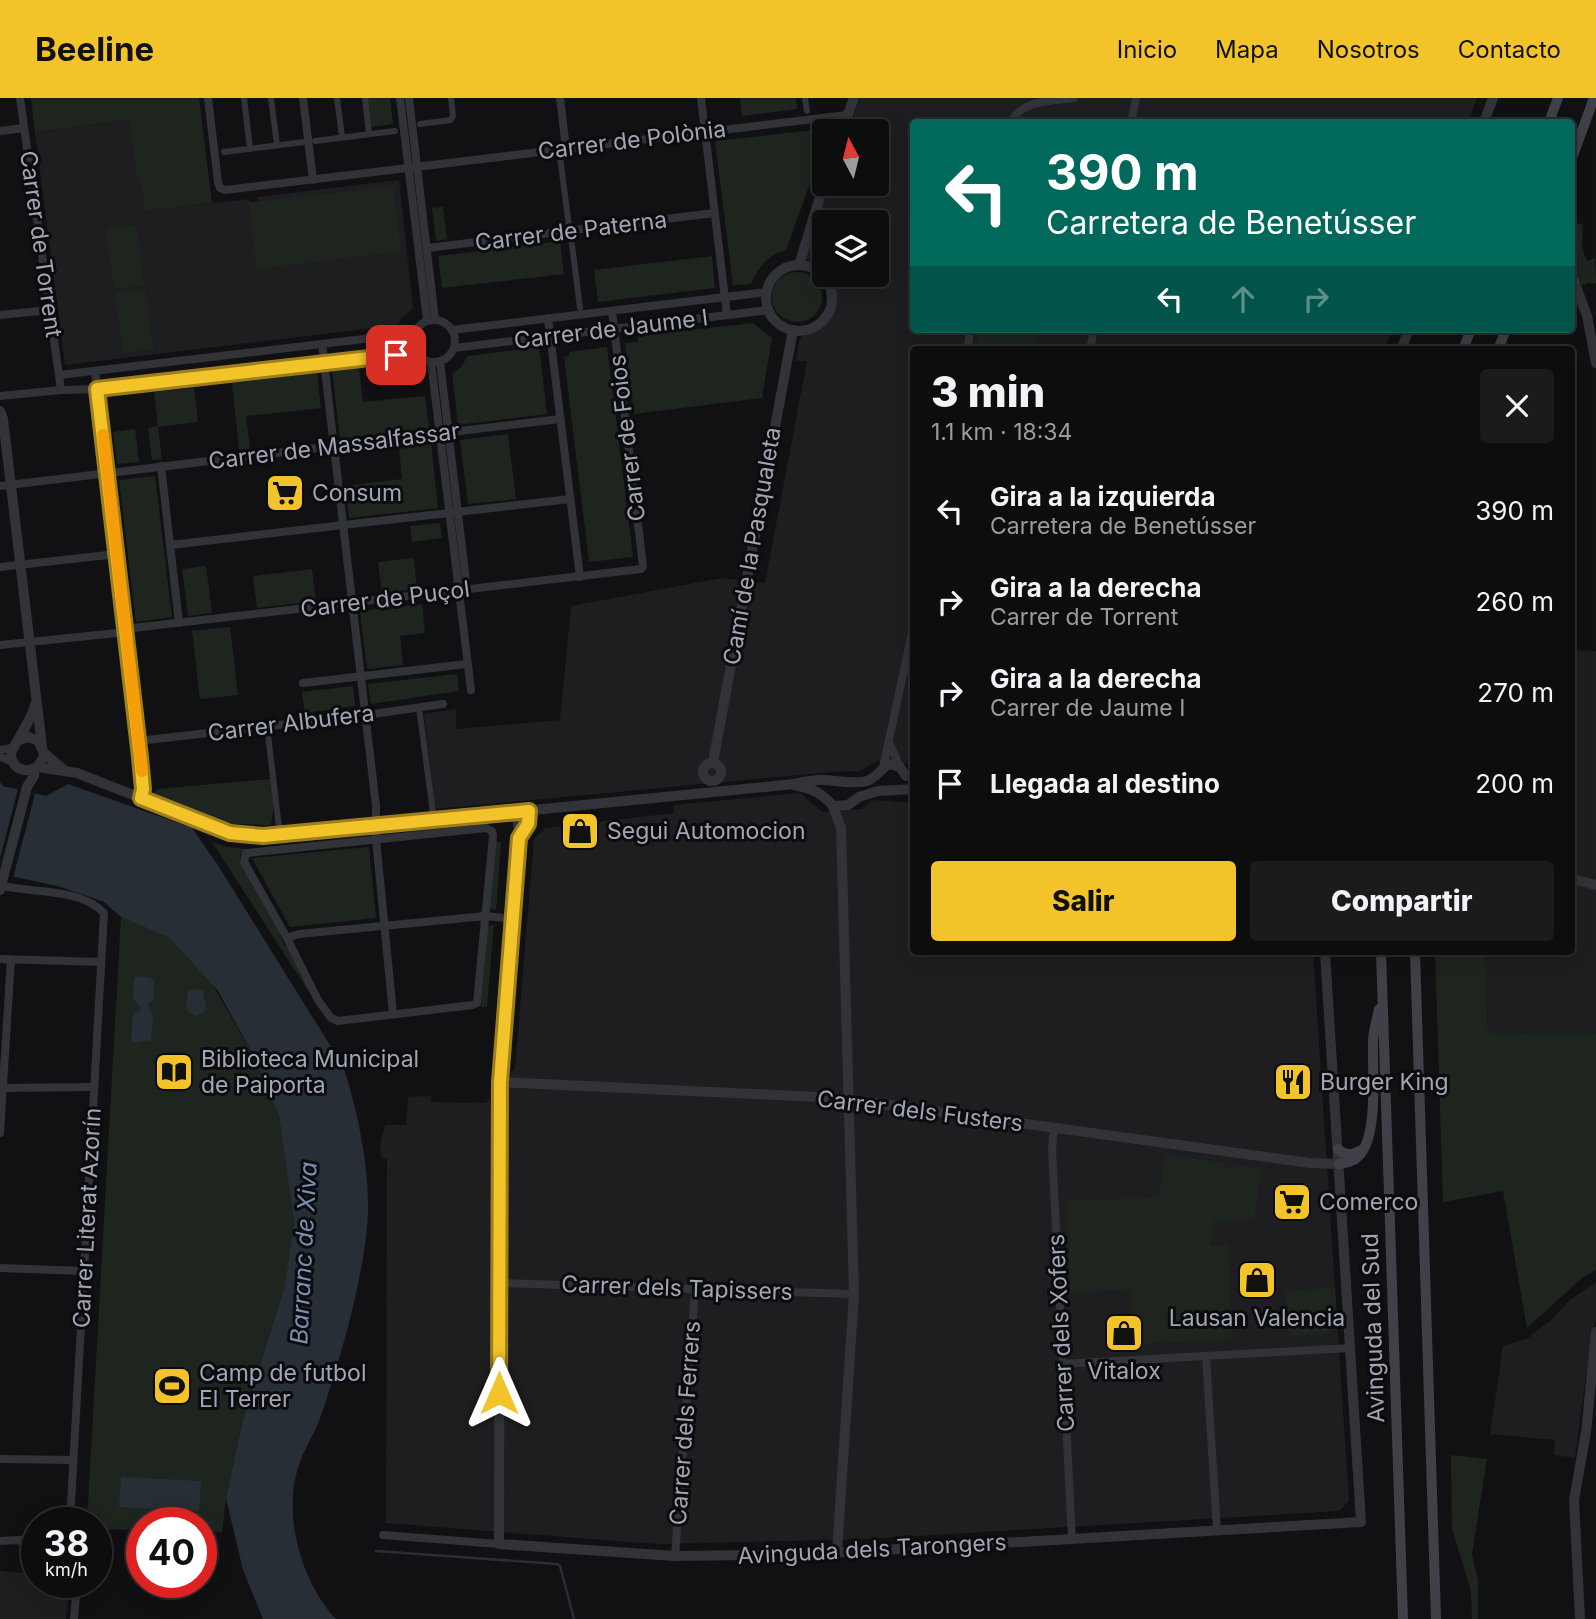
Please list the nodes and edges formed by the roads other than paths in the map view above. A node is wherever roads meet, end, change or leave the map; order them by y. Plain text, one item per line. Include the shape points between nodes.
1 (20, 98) edge
2 (208, 98) edge
3 (244, 98) edge
4 (271, 98) edge
5 (303, 98) edge
6 (337, 98) edge
7 (365, 98) edge
8 (400, 98) edge
9 (409, 98) edge
10 (451, 98) edge
11 (560, 98) edge
12 (701, 98) edge
13 (805, 98) edge
14 (854, 98) edge
15 (1074, 98) edge
16 (1136, 98) edge
17 (1493, 98) edge
18 (1558, 98) edge
19 (1594, 98) edge
20 (807, 111) dead end
21 (848, 115) junction
22 (846, 119) edge
23 (1013, 119) edge
24 (1132, 119) edge
25 (1485, 119) edge
26 (1550, 119) edge
27 (420, 124) dead end
28 (24, 128) junction
29 (0, 131) edge
30 (395, 131) dead end
31 (705, 131) junction
32 (369, 134) junction
33 (342, 138) junction
34 (315, 141) dead end
35 (304, 142) dead end
36 (277, 145) junction
37 (566, 148) junction
38 (250, 149) junction
39 (1575, 150) edge
40 (224, 152) dead end
41 (560, 157) dead end
42 (413, 168) junction
43 (313, 180) junction
44 (820, 196) edge
45 (715, 213) junction
46 (569, 226) dead end
47 (571, 237) dead end
48 (427, 248) junction
49 (799, 265) junction
50 (1575, 285) edge
51 (766, 292) junction
52 (725, 297) junction
53 (580, 308) dead end
54 (50, 310) junction
55 (769, 310) junction
56 (612, 311) junction
57 (0, 315) edge
58 (727, 315) junction
59 (548, 318) junction
60 (431, 320) junction
61 (614, 329) junction
62 (452, 330) junction
63 (793, 330) junction
64 (414, 333) junction
65 (550, 337) junction
66 (322, 344) junction
67 (454, 348) junction
68 (416, 353) junction
69 (436, 361) junction
70 (325, 363) junction
71 (1596, 363) edge
72 (95, 371) junction
73 (59, 375) junction
74 (97, 389) junction
75 (61, 390) junction
76 (0, 396) edge
77 (0, 411) edge
78 (560, 419) junction
79 (449, 432) junction
80 (439, 433) junction
81 (334, 446) junction
82 (160, 466) junction
83 (108, 474) junction
84 (6, 486) edge
85 (570, 499) junction
86 (454, 512) junction
87 (343, 525) junction
88 (170, 545) junction
89 (117, 554) junction
90 (21, 565) junction
91 (643, 566) joint
92 (0, 567) edge
93 (580, 577) junction
94 (463, 590) junction
95 (352, 603) junction
96 (179, 623) junction
97 (126, 630) junction
98 (30, 642) junction
99 (910, 642) edge
100 (0, 645) edge
101 (467, 663) junction
102 (361, 676) junction
103 (303, 683) dead end
104 (471, 690) dead end
105 (36, 698) junction
106 (443, 704) dead end
107 (419, 707) junction
108 (366, 715) junction
109 (267, 726) junction
110 (138, 741) junction
111 (889, 742) junction
112 (16, 744) junction
113 (0, 750) edge
114 (43, 750) junction
115 (0, 757) edge
116 (18, 766) junction
117 (36, 768) junction
118 (883, 768) junction
119 (63, 770) junction
120 (906, 774) edge
121 (836, 782) junction
122 (794, 785) junction
123 (26, 789) junction
124 (897, 789) junction
125 (910, 789) edge
126 (713, 793) junction
127 (141, 798) junction
128 (830, 802) junction
129 (848, 805) junction
130 (529, 811) junction
131 (516, 813) junction
132 (434, 821) junction
133 (376, 827) junction
134 (841, 828) junction
135 (520, 835) junction
136 (280, 836) junction
137 (376, 839) junction
138 (1575, 880) edge
139 (1, 884) edge
140 (1596, 885) edge
141 (486, 916) junction
142 (513, 919) junction
143 (384, 926) junction
144 (287, 938) junction
145 (1325, 955) edge
146 (1381, 955) edge
147 (1415, 955) edge
148 (0, 959) edge
149 (11, 960) junction
150 (102, 962) junction
151 (1383, 993) junction
152 (393, 1014) junction
153 (500, 1082) junction
154 (94, 1087) junction
155 (1, 1088) edge
156 (849, 1099) junction
157 (1054, 1128) junction
158 (0, 1133) edge
159 (1338, 1149) junction
160 (1364, 1149) junction
161 (1339, 1164) junction
162 (0, 1268) edge
163 (84, 1271) junction
164 (500, 1283) junction
165 (695, 1289) junction
166 (854, 1294) junction
167 (1596, 1332) edge
168 (1350, 1348) junction
169 (1206, 1356) junction
170 (1062, 1364) junction
171 (1594, 1367) edge
172 (0, 1459) edge
173 (73, 1460) junction
174 (71, 1507) edge
175 (1217, 1531) junction
176 (383, 1535) dead end
177 (1072, 1539) junction
178 (0, 1541) edge
179 (18, 1541) junction
180 (21, 1541) edge
181 (21, 1542) edge
182 (499, 1544) junction
183 (837, 1552) junction
184 (674, 1556) junction
185 (76, 1598) edge
186 (74, 1619) edge
187 (1403, 1619) edge
188 (1436, 1619) edge
189 (1580, 1619) edge

1 - 28 street, Carrer de Torrent
2 - 43 street, Carrer de Polònia via 219,186 225,190
3 - 38 street
4 - 36 street
5 - 43 street
6 - 33 street
7 - 32 street
8 - 42 street
9 - 42 street
10 - 27 street via 451,120
11 - 37 street
12 - 31 street
13 - 20 street
14 - 21 street
15 - 23 street via 1033,104
16 - 24 street
17 - 25 street
18 - 26 main road
19 - 39 main road
21 - 22 street
21 - 31 street, Carrer de Polònia
28 - 29 street
28 - 54 street, Carrer de Torrent
30 - 32 street
31 - 37 street, Carrer de Polònia
31 - 45 street
32 - 33 street
33 - 34 street
35 - 36 street
36 - 38 street
37 - 42 street, Carrer de Polònia
38 - 40 street
41 - 46 street
42 - 43 street, Carrer de Polònia
42 - 48 street
42 - 60 street
44 - 49 street
45 - 48 street, Carrer de Paterna
45 - 52 street
47 - 53 street
48 - 60 street
49 - 51 street via 778,273
49 - 63 street via 809,266 827,280 832,300 823,320 814,327
50 - 71 street via 1587,316
51 - 52 street, Carrer de Jaume I
51 - 55 street
52 - 56 street, Carrer de Jaume I
52 - 58 street
54 - 57 street
54 - 73 street, Carrer de Torrent
55 - 58 street, Carrer de Jaume I
55 - 63 street via 774,319
56 - 59 street, Carrer de Jaume I
56 - 61 street, Carrer de Foios
58 - 61 street, Carrer de Jaume I
59 - 62 street, Carrer de Jaume I
59 - 65 street
60 - 62 street
60 - 64 street via 421,323
61 - 65 street, Carrer de Jaume I
61 - 91 street, Carrer de Foios
62 - 67 street
63 - 126 street, Camí de la Pasqualeta via 713,762 703,771 704,777 713,781
64 - 66 street
64 - 68 street
65 - 67 street, Carrer de Jaume I
65 - 78 street
66 - 70 street
66 - 72 street
67 - 69 street
68 - 69 street
68 - 70 street
69 - 79 street
69 - 80 street
70 - 74 street
70 - 81 street
72 - 73 street
72 - 74 street
73 - 75 street, Carrer de Torrent
74 - 75 street
74 - 83 street
75 - 76 street
77 - 84 street
78 - 79 street, Carrer de Massalfassar
78 - 85 street
79 - 80 street, Carrer de Massalfassar
79 - 86 street
80 - 81 street, Carrer de Massalfassar
80 - 86 street
81 - 82 street, Carrer de Massalfassar
81 - 87 street
82 - 83 street, Carrer de Massalfassar
82 - 88 street
83 - 84 street, Carrer de Massalfassar
83 - 89 street
84 - 90 street
85 - 86 street
85 - 93 street
86 - 87 street
86 - 94 street
87 - 88 street
87 - 95 street
88 - 96 street
89 - 90 street
89 - 97 street
90 - 92 street
90 - 98 street
91 - 93 street, Carrer de Puçol
93 - 94 street, Carrer de Puçol
94 - 95 street, Carrer de Puçol
94 - 101 street
95 - 96 street, Carrer de Puçol
95 - 102 street
96 - 97 street, Carrer de Puçol
97 - 98 street, Carrer de Puçol
97 - 110 street
98 - 100 street, Carrer de Puçol
98 - 105 street
99 - 111 street
101 - 102 street
101 - 104 street
102 - 103 street
102 - 108 street
105 - 112 street via 31,720
105 - 114 street
106 - 107 street, Carrer Albufera
107 - 108 street, Carrer Albufera
107 - 132 street
108 - 109 street, Carrer Albufera
108 - 133 street
109 - 110 street, Carrer Albufera
109 - 136 street
110 - 127 street
111 - 118 street
111 - 120 street
112 - 113 street
112 - 114 street via 34,738
112 - 116 street
114 - 117 street
114 - 119 street
115 - 116 street
116 - 117 street
116 - 123 street
117 - 119 street
117 - 123 street
118 - 120 street via 889,764
118 - 121 street via 867,781
119 - 127 street
120 - 124 street
121 - 122 street via 824,779
121 - 128 street via 830,786
122 - 126 street
122 - 128 street via 812,789
123 - 139 street
124 - 125 street
124 - 129 street via 869,793
126 - 130 street
127 - 136 street via 230,833
128 - 129 street
128 - 134 street
129 - 134 street
130 - 131 street
130 - 135 street via 528,824
131 - 132 street
131 - 135 street
132 - 133 street
133 - 136 street
133 - 137 street
134 - 156 street
135 - 142 street
137 - 141 street via 492,831
137 - 143 street
137 - 144 street via 244,856
138 - 140 street
139 - 150 street, Carrer Literat Azorín via 61,893 95,905 104,912
141 - 142 street
141 - 143 street
141 - 152 street via 477,1003
142 - 153 street
143 - 144 street
143 - 152 street
144 - 152 street via 331,1018
145 - 159 street
146 - 151 main road, Avinguda del Sud
147 - 188 main road
148 - 149 street
149 - 150 street
149 - 155 street
150 - 154 street, Carrer Literat Azorín
151 - 160 main road via 1373,1037 1371,1118
151 - 187 main road, Avinguda del Sud
153 - 156 street, Carrer dels Fusters
153 - 164 street
154 - 155 street
154 - 163 street, Carrer Literat Azorín
155 - 158 street
156 - 157 street, Carrer dels Fusters
156 - 166 street
157 - 161 street, Carrer dels Fusters
157 - 170 street, Carrer dels Xofers
159 - 160 main road via 1354,1154
159 - 161 street
160 - 161 main road via 1353,1161
161 - 168 street
162 - 163 street
163 - 173 street, Carrer Literat Azorín
164 - 165 street, Carrer dels Tapissers
164 - 182 street
165 - 166 street, Carrer dels Tapissers
165 - 184 street, Carrer dels Ferrers
166 - 183 street
167 - 171 street
168 - 169 street
168 - 175 street, Avinguda dels Tarongers via 1361,1522
169 - 170 street
169 - 175 street
170 - 177 street, Carrer dels Xofers
171 - 189 street via 1574,1500
172 - 173 street
173 - 174 street, Carrer Literat Azorín
175 - 177 street, Avinguda dels Tarongers
176 - 182 street, Avinguda dels Tarongers
177 - 183 street, Avinguda dels Tarongers
178 - 179 street
179 - 180 street
179 - 181 street
182 - 184 street, Avinguda dels Tarongers
183 - 184 street, Avinguda dels Tarongers
185 - 186 street

